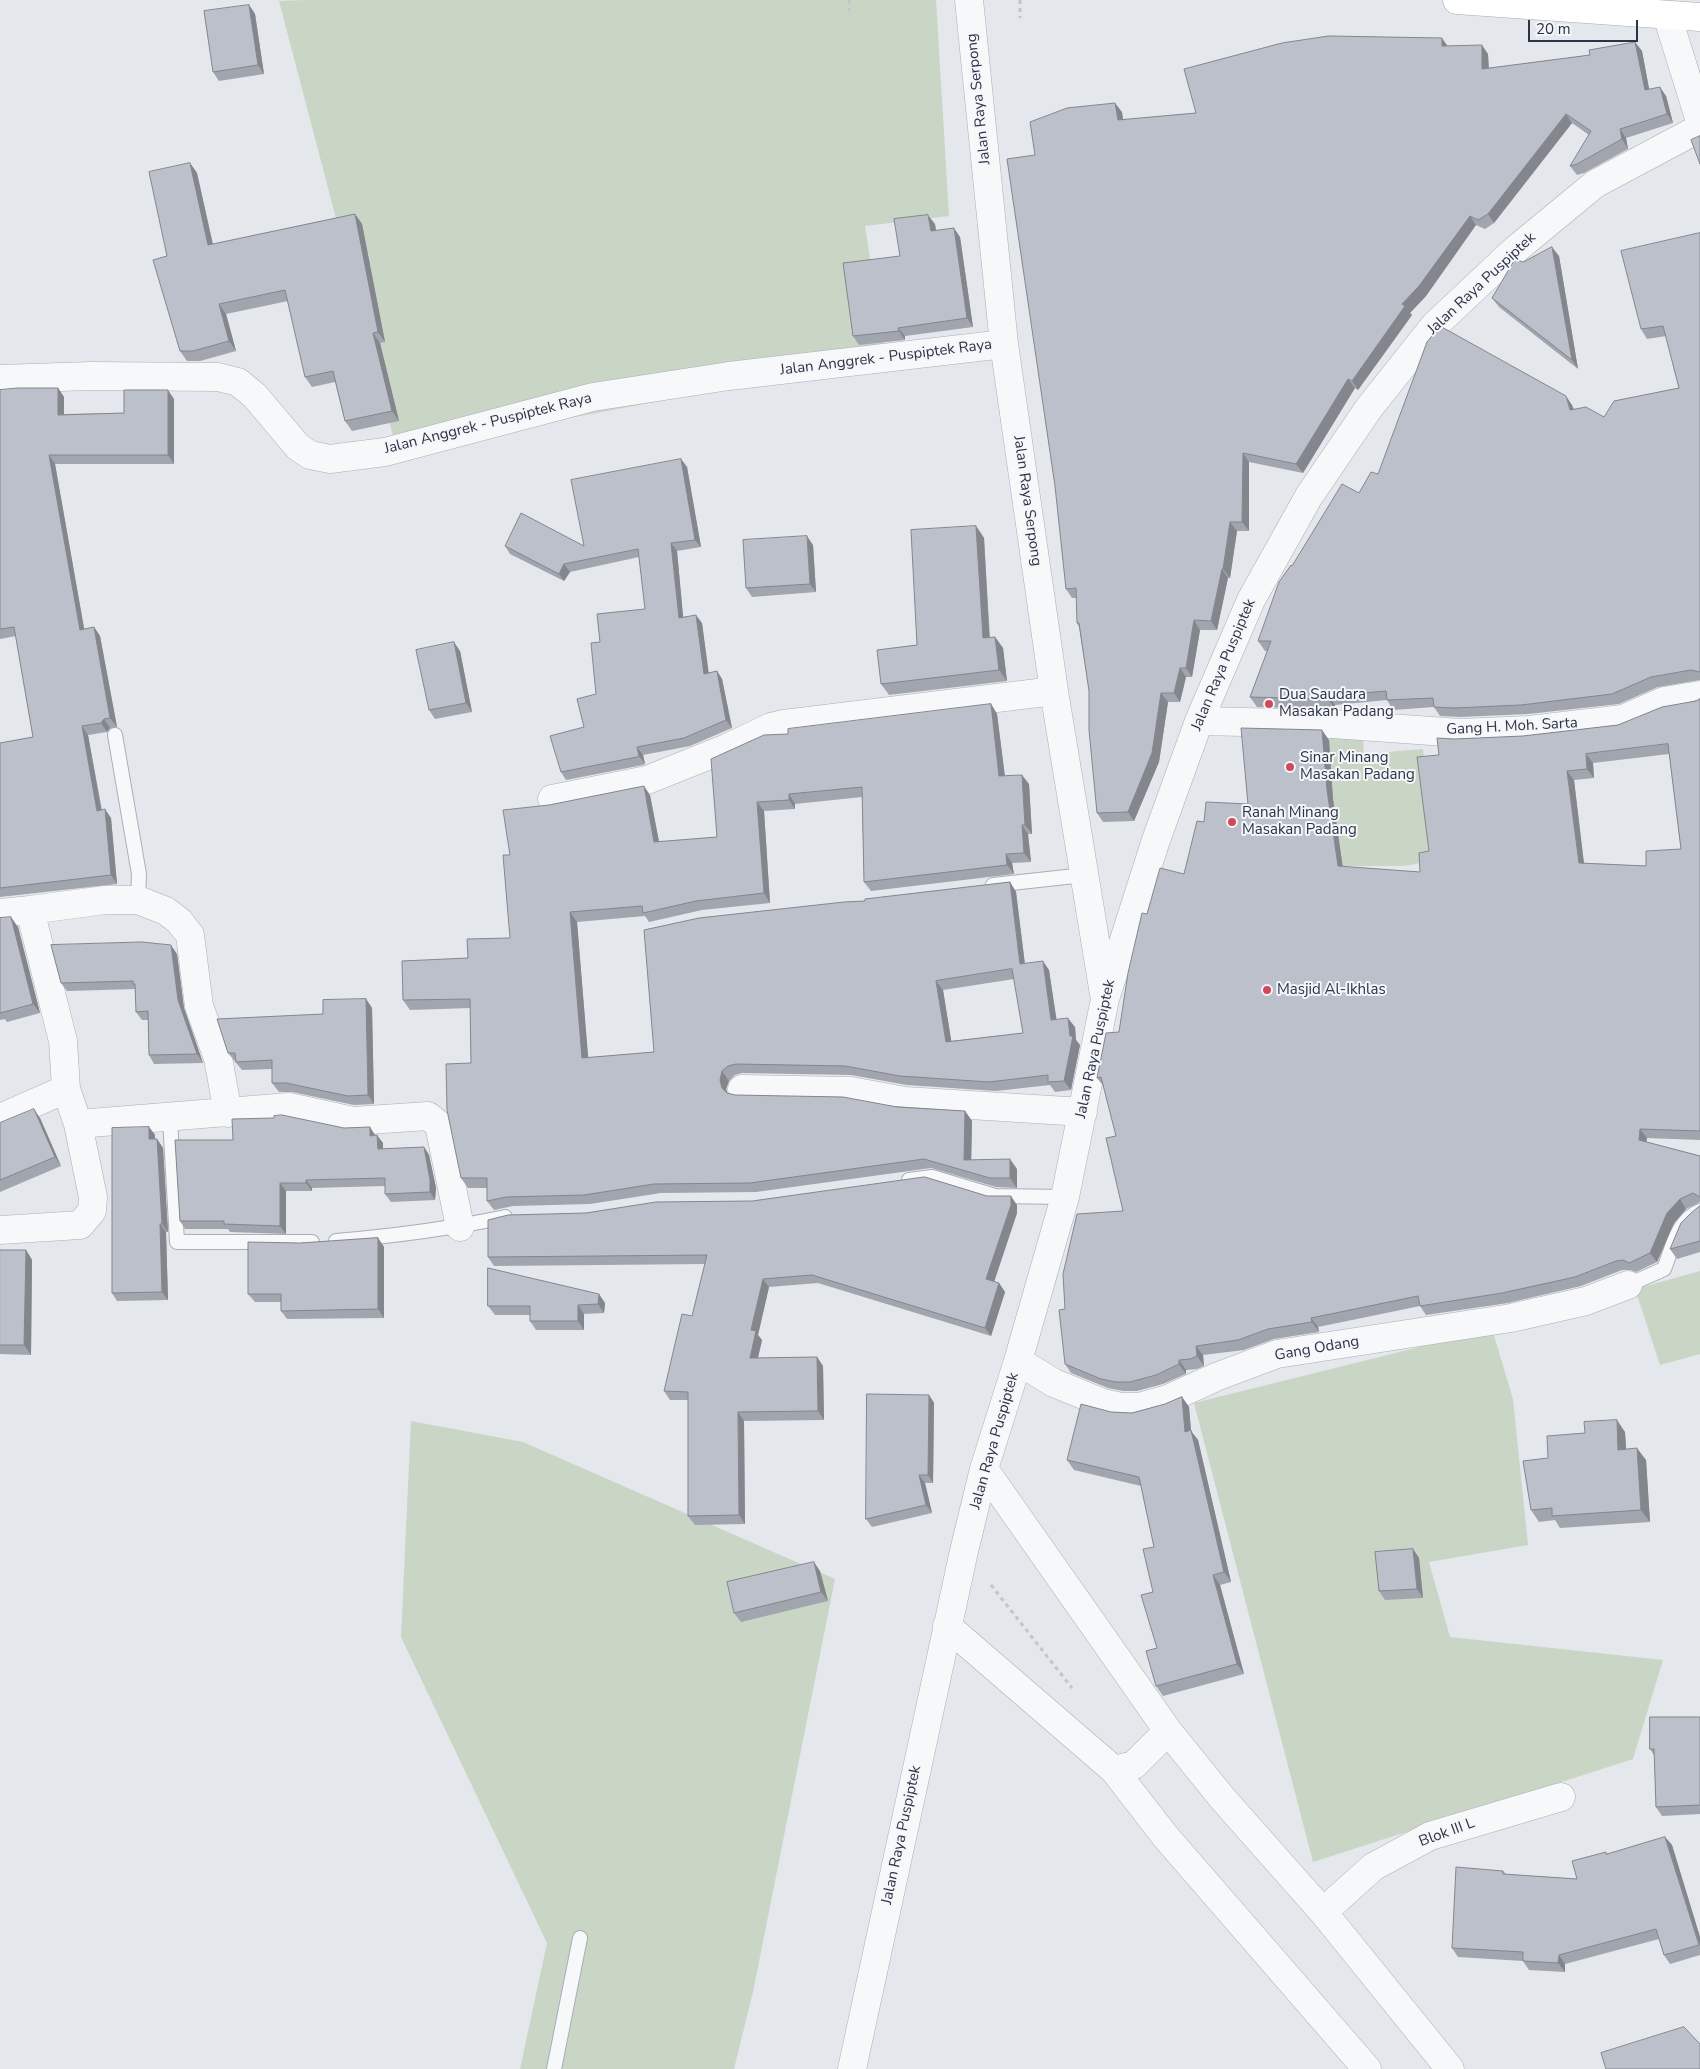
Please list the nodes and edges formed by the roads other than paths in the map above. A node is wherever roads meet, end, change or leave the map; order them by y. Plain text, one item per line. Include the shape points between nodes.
1 (969, 0) edge
2 (1457, 0) edge
3 (1667, 15) junction
4 (1700, 17) edge
5 (1700, 121) edge
6 (1700, 128) edge
7 (1004, 344) junction
8 (0, 379) edge
9 (1054, 691) junction
10 (1700, 695) edge
11 (1200, 721) junction
12 (116, 735) dead end
13 (552, 799) dead end
14 (1084, 875) junction
15 (977, 887) edge
16 (138, 900) junction
17 (30, 910) junction
18 (0, 912) edge
19 (1105, 999) junction
20 (66, 1089) junction
21 (742, 1089) dead end
22 (1083, 1112) junction
23 (228, 1113) junction
24 (0, 1118) edge
25 (170, 1118) junction
26 (78, 1124) junction
27 (893, 1183) edge
28 (1065, 1197) junction
29 (1700, 1212) edge
30 (523, 1215) edge
31 (460, 1226) junction
32 (0, 1230) edge
33 (1628, 1285) joint
34 (1018, 1361) junction
35 (984, 1470) junction
36 (947, 1626) junction
37 (1168, 1731) junction
38 (1114, 1770) junction
39 (1561, 1797) dead end
40 (1324, 1912) junction
41 (580, 1938) dead end
42 (554, 2069) edge
43 (852, 2069) edge
44 (1367, 2069) edge
45 (1450, 2069) edge

1 - 7 street, Jalan Raya Serpong
2 - 3 main road
3 - 4 main road
3 - 5 street
6 - 11 street, Jalan Raya Puspiptek via 1595,184 1515,250 1435,325 1369,408 1310,496 1251,600
7 - 8 street, Jalan Anggrek - Puspiptek Raya via 729,376 593,397 385,452 330,459 298,447 255,396 238,382 225,378 90,376
7 - 9 street, Jalan Raya Serpong
9 - 13 street via 784,724 647,780
9 - 14 street, Jalan Raya Serpong
10 - 11 street, Gang H. Moh. Sarta via 1664,701 1623,719 1530,730 1460,733 1332,724
11 - 19 street, Jalan Raya Puspiptek via 1156,840
12 - 16 lane via 139,874
14 - 15 lane
14 - 19 street, Jalan Raya Serpong
16 - 17 street via 104,900
16 - 23 street via 166,911 190,935 199,1006 218,1058
17 - 18 street
17 - 20 street via 63,1041
19 - 22 street, Jalan Raya Puspiptek
20 - 24 street
20 - 26 street
21 - 22 street via 851,1091 905,1101
22 - 28 street, Jalan Raya Puspiptek
23 - 25 street
23 - 31 street via 289,1108 353,1121 428,1116 439,1125
25 - 26 street
25 - 31 lane via 177,1242 306,1243 394,1236
26 - 32 street via 93,1197 92,1211 80,1225
27 - 28 lane via 932,1177 995,1196
28 - 34 street, Jalan Raya Puspiptek
29 - 33 lane via 1676,1232 1664,1269
30 - 31 lane
33 - 34 street, Gang Odang via 1586,1301 1511,1318 1277,1354 1168,1399 1139,1407 1121,1408 1103,1403 1054,1383
34 - 35 street, Jalan Raya Puspiptek
35 - 36 street, Jalan Raya Puspiptek
35 - 37 street
36 - 38 street
36 - 43 street, Jalan Raya Puspiptek
37 - 38 street via 1134,1765
37 - 40 street via 1223,1799
38 - 44 street via 1165,1836
39 - 40 street, Blok III L via 1430,1836 1373,1867
40 - 45 street
41 - 42 lane

